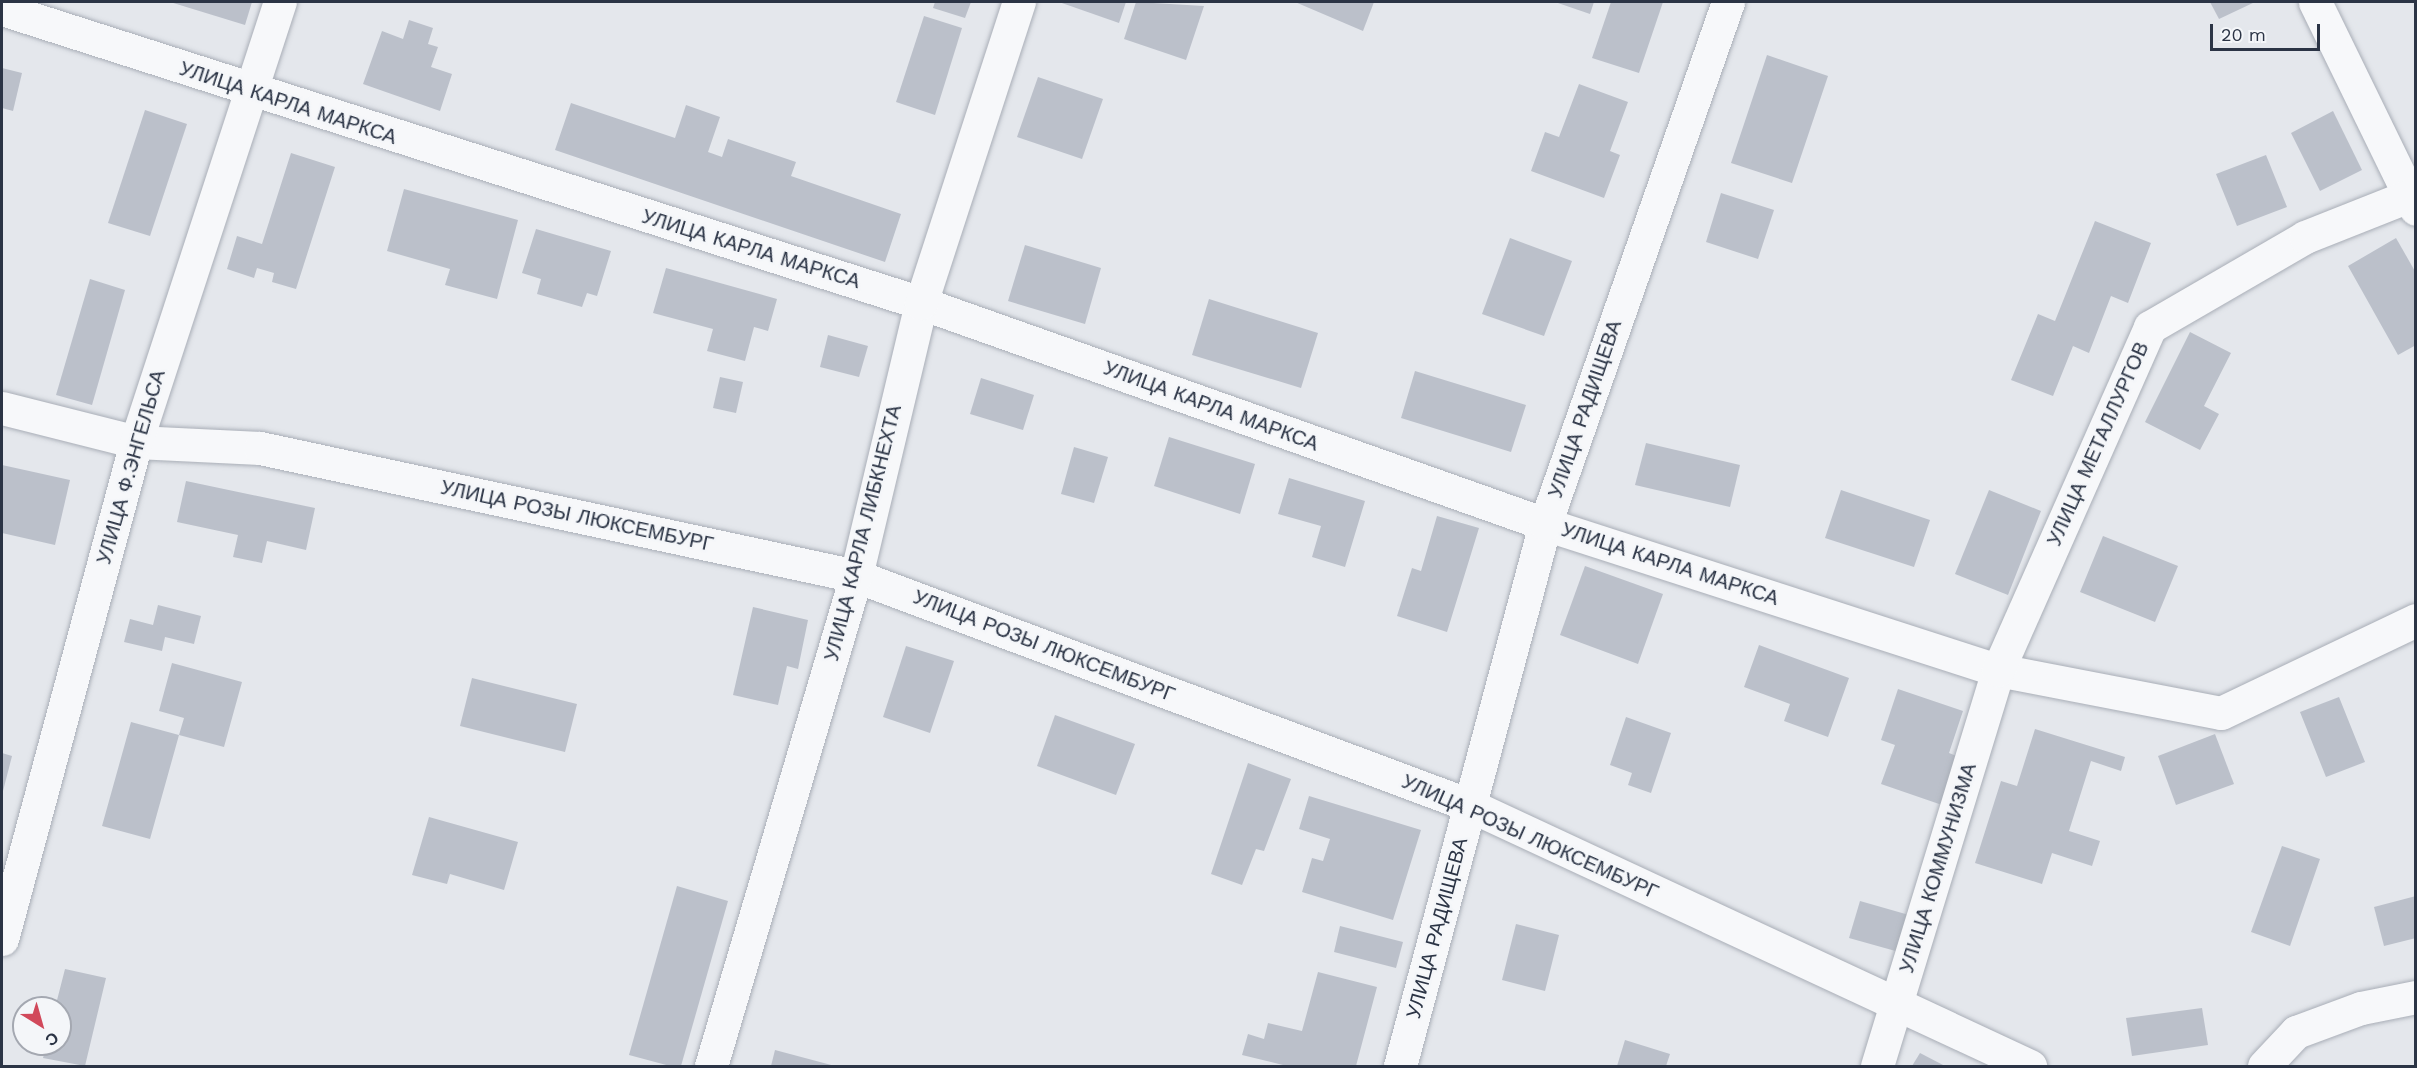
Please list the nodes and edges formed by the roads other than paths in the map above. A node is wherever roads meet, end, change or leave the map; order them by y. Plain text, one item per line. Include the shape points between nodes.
1 (280, 2) edge
2 (1019, 2) edge
3 (1728, 2) edge
4 (2315, 2) edge
5 (2, 9) edge
6 (252, 92) junction
7 (2413, 199) edge
8 (921, 303) junction
9 (2, 408) edge
10 (136, 442) junction
11 (1545, 524) junction
12 (856, 576) junction
13 (2415, 620) edge
14 (1998, 670) junction
15 (1469, 805) junction
16 (2, 939) edge
17 (2415, 997) edge
18 (1898, 1003) junction
19 (711, 1066) edge
20 (1400, 1066) edge
21 (1877, 1066) edge
22 (2030, 1066) edge
23 (2264, 1066) edge

1 - 6 street, УЛИЦА Ф.ЭНГЕЛЬСА
2 - 8 street, УЛИЦА КАРЛА ЛИБКНЕХТА
3 - 11 street, УЛИЦА РАДИЩЕВА
4 - 7 street
5 - 6 street, УЛИЦА КАРЛА МАРКСА
6 - 8 street, УЛИЦА КАРЛА МАРКСА
6 - 10 street, УЛИЦА Ф.ЭНГЕЛЬСА
7 - 14 street, УЛИЦА МЕТАЛЛУРГОВ via 2305,237 2150,327
8 - 11 street, УЛИЦА КАРЛА МАРКСА
8 - 12 street, УЛИЦА КАРЛА ЛИБКНЕХТА
9 - 10 street, УЛИЦА РОЗЫ ЛЮКСЕМБУРГ
10 - 12 street, УЛИЦА РОЗЫ ЛЮКСЕМБУРГ via 260,448
10 - 16 street, УЛИЦА Ф.ЭНГЕЛЬСА
11 - 14 street, УЛИЦА КАРЛА МАРКСА
11 - 15 street, УЛИЦА РАДИЩЕВА
12 - 15 street, УЛИЦА РОЗЫ ЛЮКСЕМБУРГ
12 - 19 street, УЛИЦА КАРЛА ЛИБКНЕХТА
13 - 14 street, УЛИЦА КАРЛА МАРКСА via 2222,713
14 - 18 street, УЛИЦА КОММУНИЗМА
15 - 18 street, УЛИЦА РОЗЫ ЛЮКСЕМБУРГ
15 - 20 street, УЛИЦА РАДИЩЕВА
17 - 23 street via 2361,1008 2296,1032
18 - 21 street, УЛИЦА КОММУНИЗМА
18 - 22 street, УЛИЦА РОЗЫ ЛЮКСЕМБУРГ

